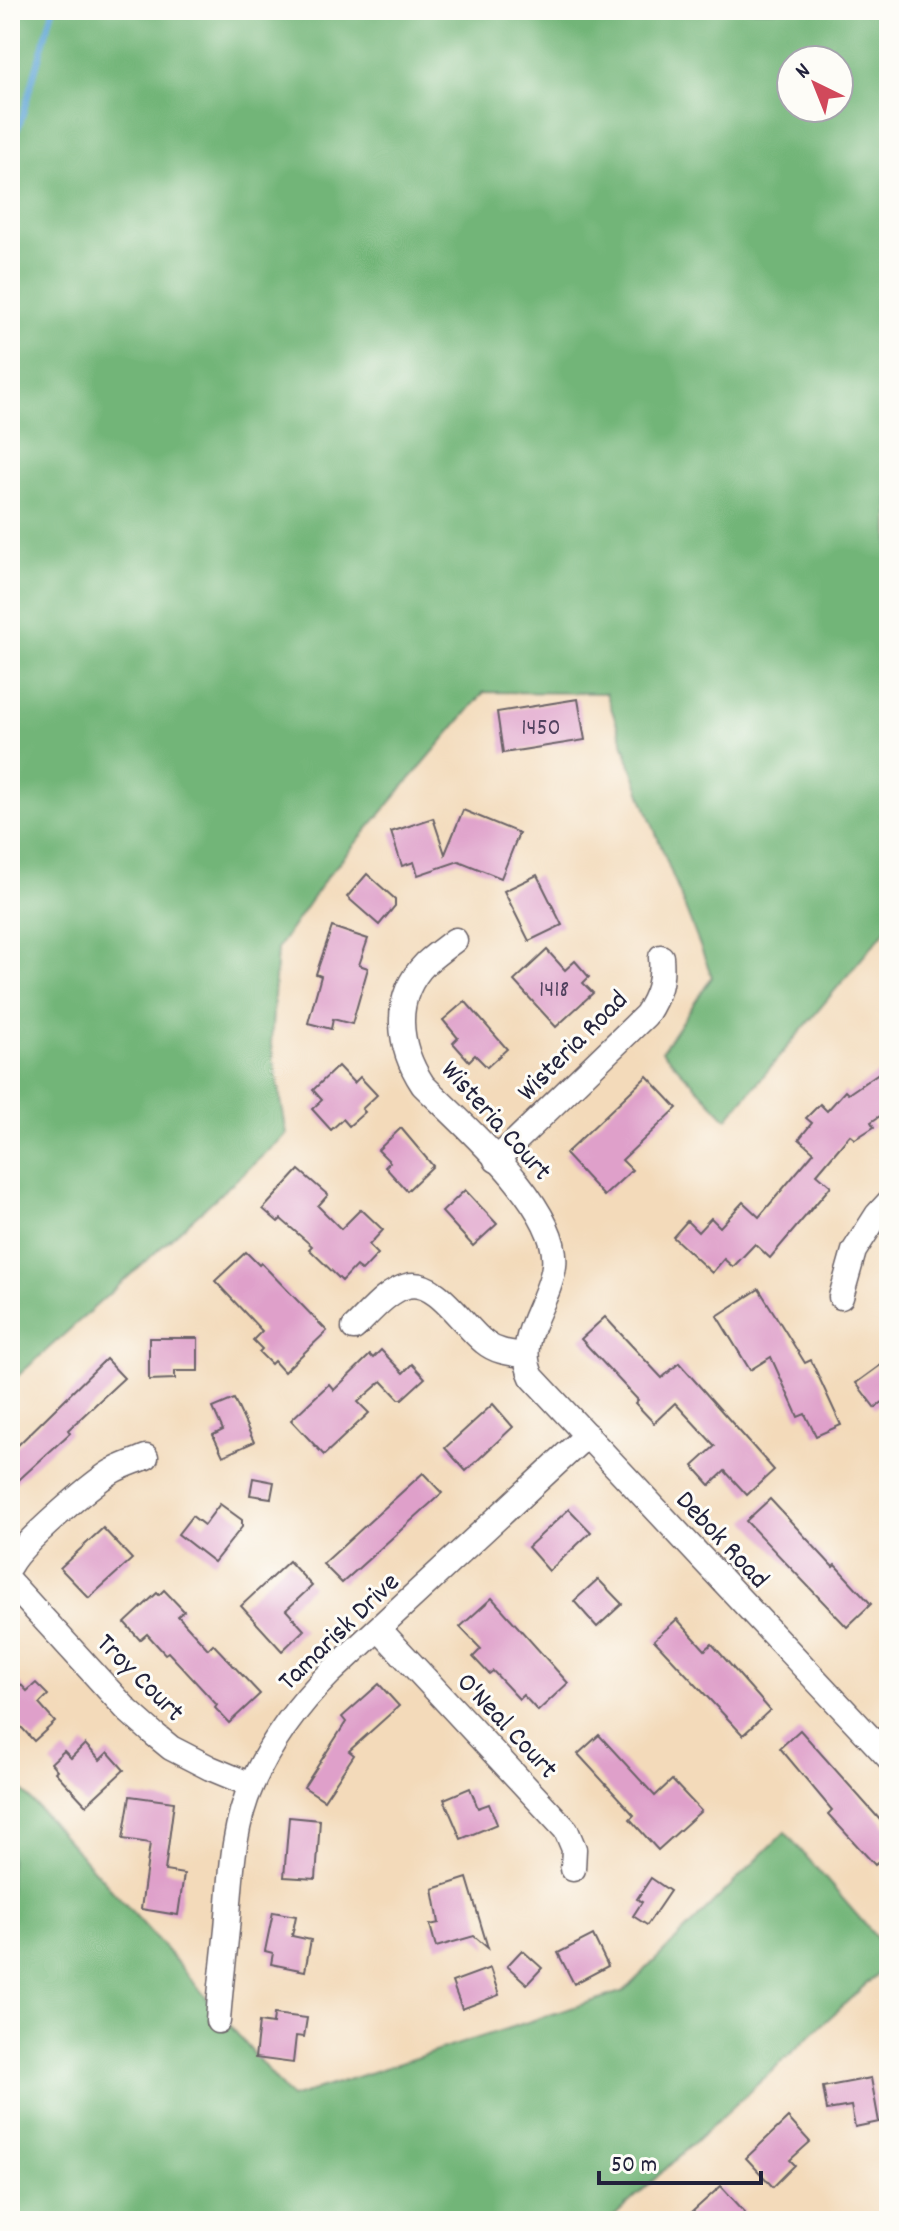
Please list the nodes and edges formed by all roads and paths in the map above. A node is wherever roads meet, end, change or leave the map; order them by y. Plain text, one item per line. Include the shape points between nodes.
1 (455, 940) dead end
2 (661, 957) dead end
3 (496, 1160) junction
4 (889, 1202) edge
5 (841, 1297) dead end
6 (354, 1328) dead end
7 (524, 1355) junction
8 (587, 1435) junction
9 (146, 1457) dead end
10 (10, 1565) edge
11 (10, 1582) edge
12 (379, 1629) junction
13 (889, 1758) edge
14 (251, 1785) junction
15 (573, 1869) dead end
16 (218, 2021) dead end

1 - 3 street, Wisteria Court via 424,965 409,988 402,1004 402,1038 423,1085
2 - 3 street, Wisteria Road via 658,997 646,1015
3 - 7 street, Wisteria Court via 534,1202 553,1246 554,1265
4 - 5 street via 854,1251
6 - 7 street via 394,1292 418,1285 432,1290 483,1342 498,1351
7 - 8 street, Debok Road via 532,1377
8 - 12 street, Tamarisk Drive
8 - 13 street, Debok Road
9 - 10 street via 112,1471
11 - 14 street, Troy Court via 154,1734 171,1748
12 - 14 street, Tamarisk Drive via 302,1700
12 - 15 street, O'Neal Court via 566,1830 574,1849
14 - 16 street, Tamarisk Drive via 230,1889

